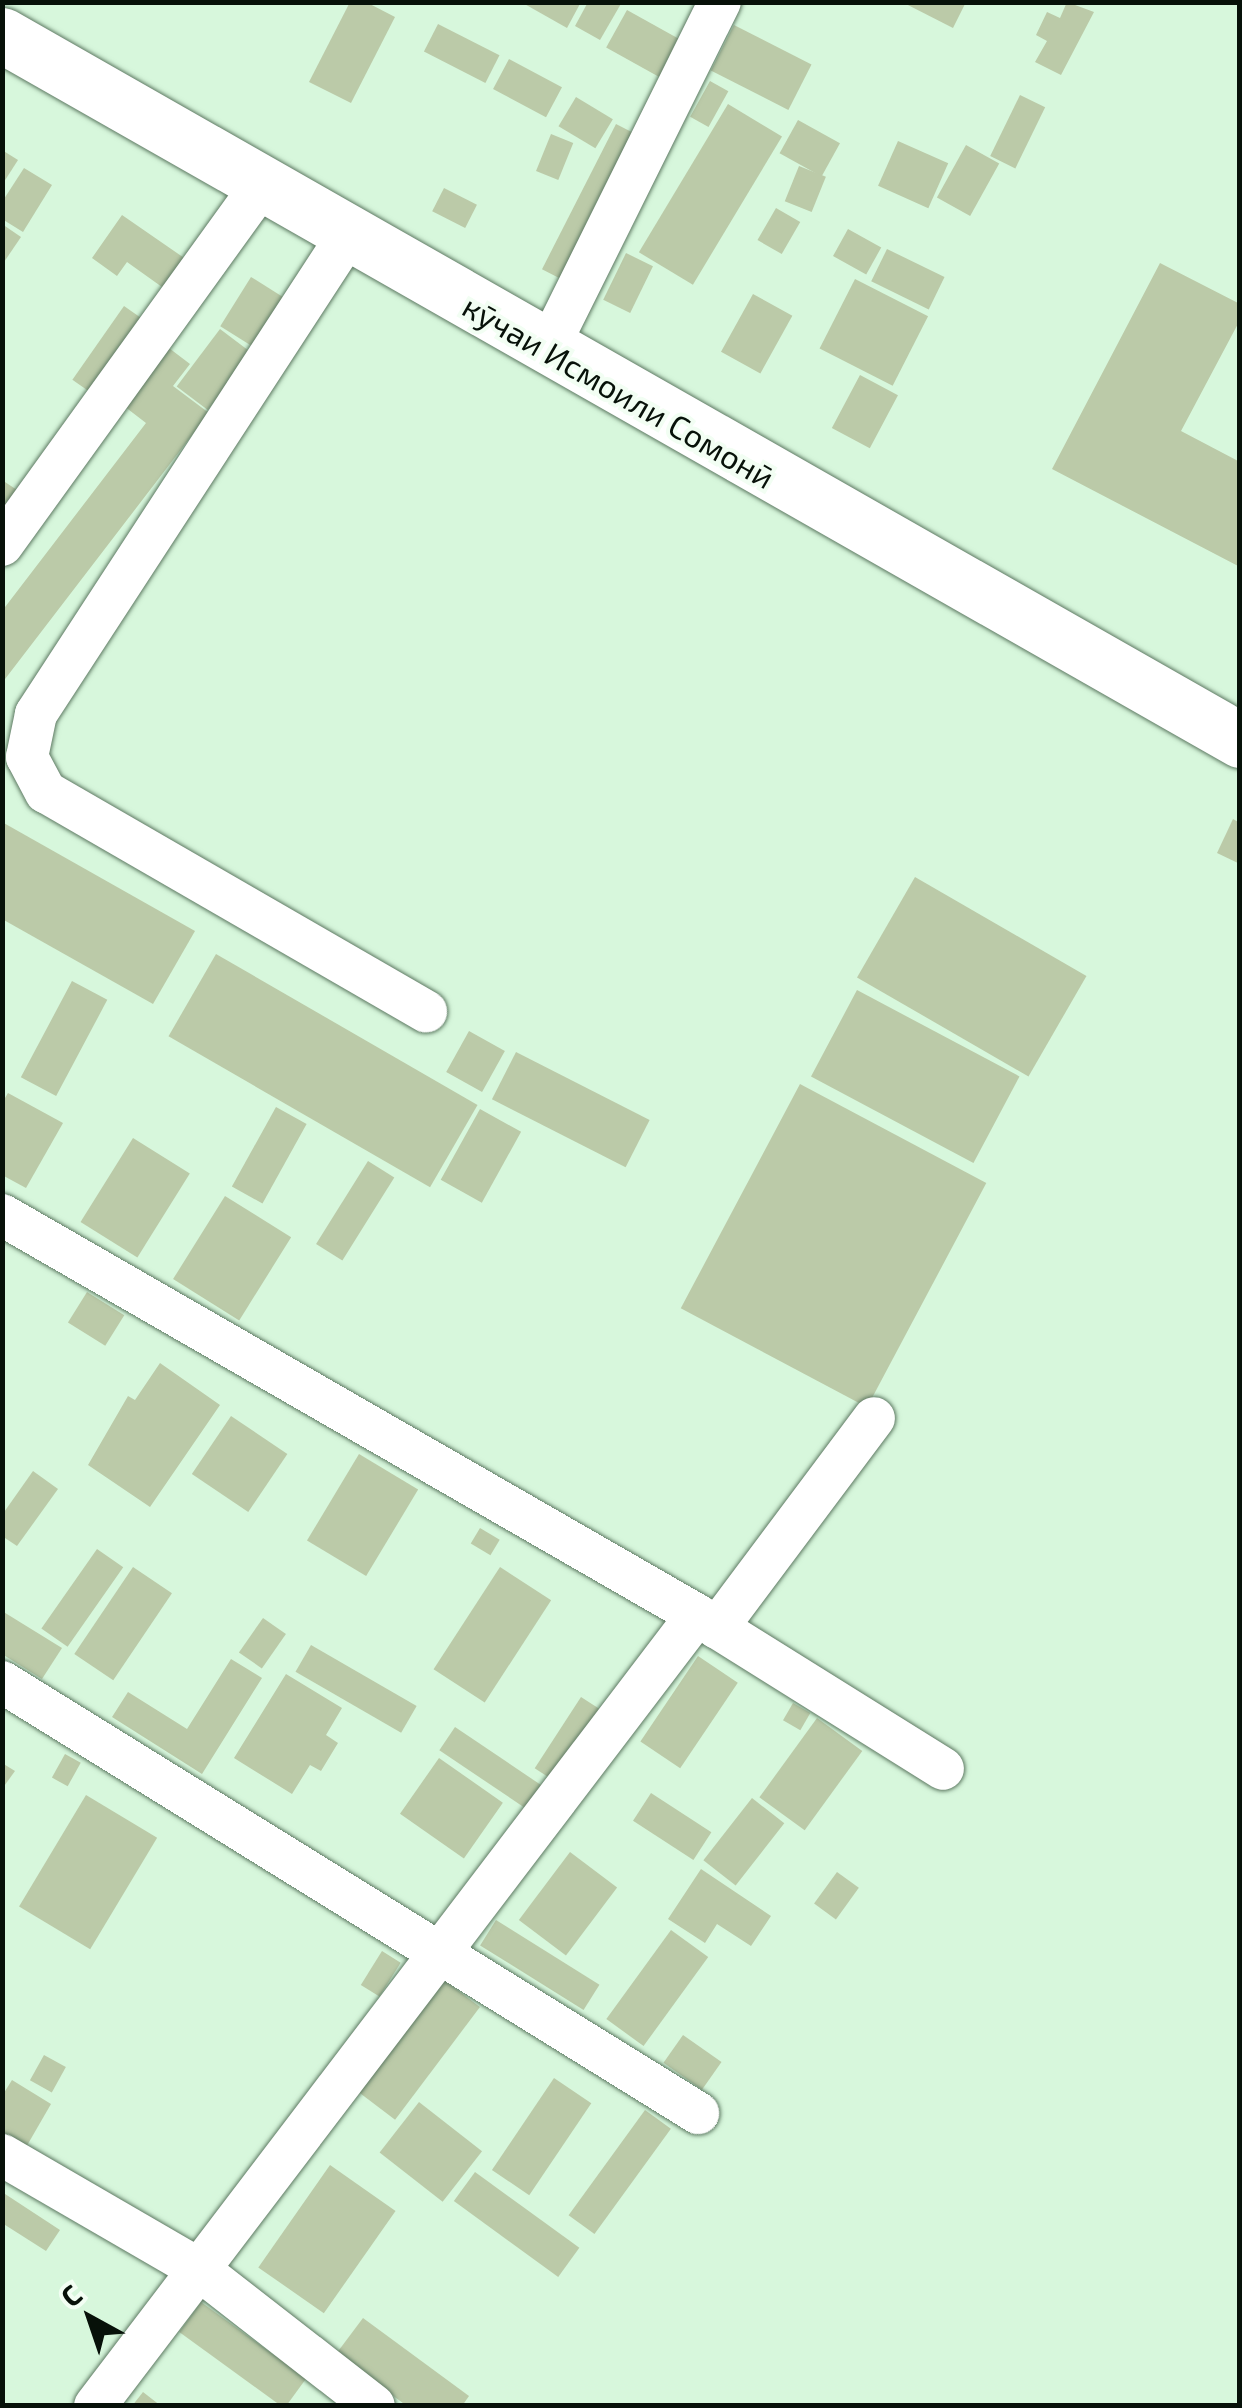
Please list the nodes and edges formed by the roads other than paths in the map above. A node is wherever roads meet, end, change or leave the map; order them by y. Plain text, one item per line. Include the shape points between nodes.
1 (720, 2) edge
2 (2, 35) edge
3 (261, 186) junction
4 (348, 235) junction
5 (547, 350) junction
6 (2, 546) edge
7 (1240, 740) edge
8 (426, 1011) dead end
9 (2, 1216) edge
10 (874, 1418) dead end
11 (707, 1621) junction
12 (2, 1682) edge
13 (943, 1769) dead end
14 (441, 1953) junction
15 (698, 2113) dead end
16 (2, 2155) edge
17 (197, 2268) junction
18 (95, 2406) edge
19 (374, 2406) edge

1 - 5 street
2 - 3 main road, кӯчаи Исмоили Сомонӣ
3 - 4 main road, кӯчаи Исмоили Сомонӣ
3 - 6 street
4 - 5 main road, кӯчаи Исмоили Сомонӣ
4 - 8 street via 36,714 28,757 46,792
5 - 7 main road, кӯчаи Исмоили Сомонӣ
9 - 11 street
10 - 11 street
11 - 13 street
11 - 14 street
12 - 14 street
14 - 15 street
14 - 17 street
16 - 17 street
17 - 18 street
17 - 19 street

